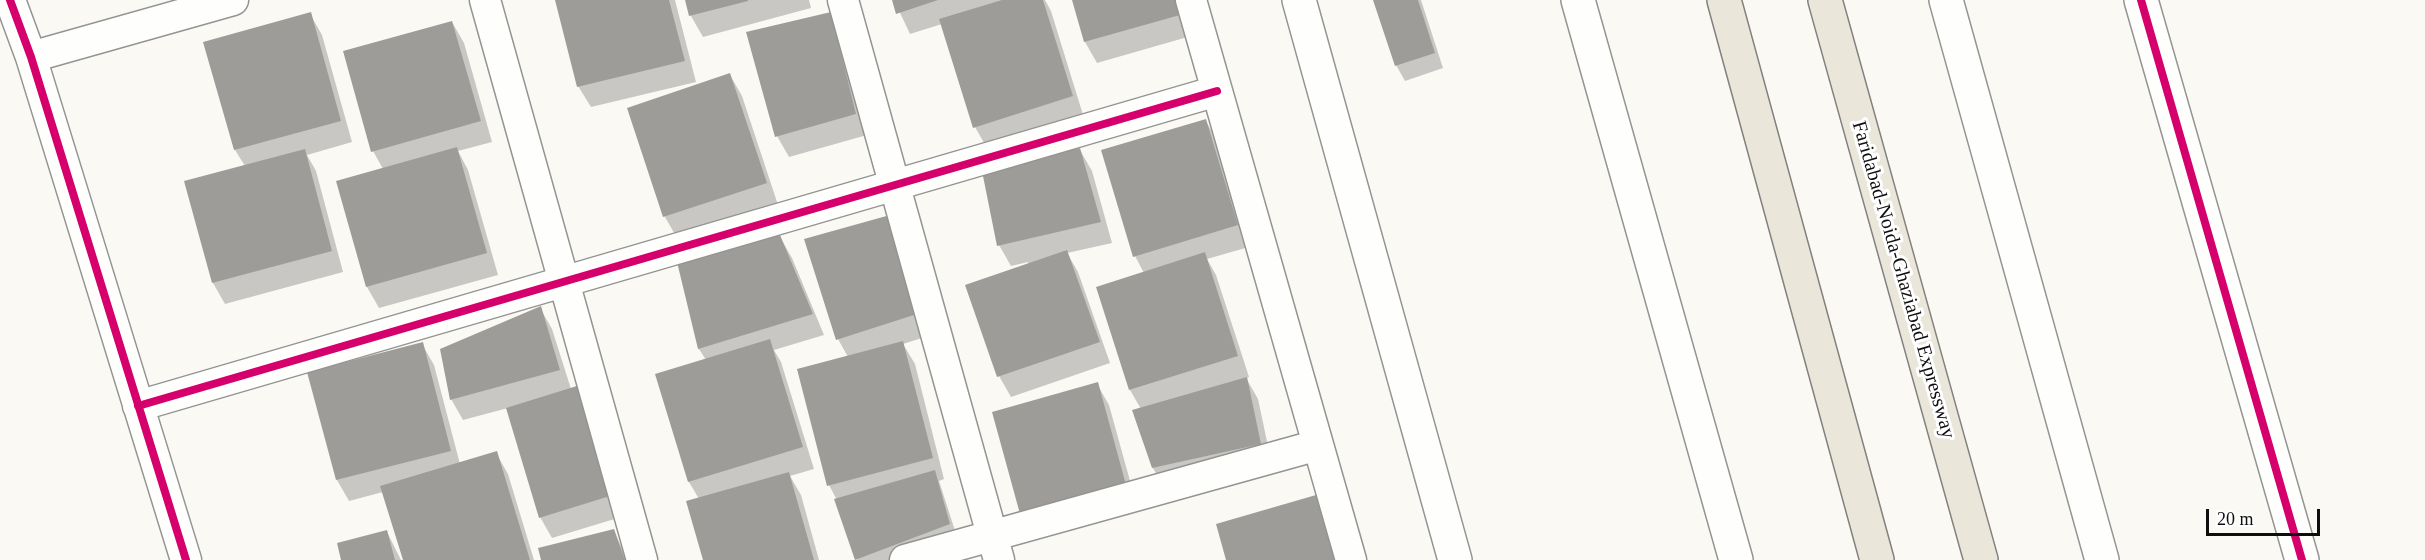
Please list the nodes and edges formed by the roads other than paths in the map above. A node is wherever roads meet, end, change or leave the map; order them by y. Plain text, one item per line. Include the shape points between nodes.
1 (233, 0) edge
2 (485, 0) edge
3 (843, 0) edge
4 (1191, 0) edge
5 (1299, 0) edge
6 (1578, 0) edge
7 (1724, 0) edge
8 (1825, 0) edge
9 (1946, 0) edge
10 (2141, 0) edge
11 (14, 4) edge
12 (30, 57) junction
13 (1217, 91) junction
14 (895, 185) junction
15 (564, 281) junction
16 (138, 406) junction
17 (1318, 446) junction
18 (995, 548) edge
19 (186, 560) edge
20 (642, 560) edge
21 (905, 560) edge
22 (1351, 560) edge
23 (1455, 560) edge
24 (1736, 560) edge
25 (1877, 560) edge
26 (1981, 560) edge
27 (2102, 560) edge
28 (2302, 560) edge

1 - 12 street
2 - 15 street
3 - 14 street
4 - 13 street
5 - 23 street
6 - 24 street
7 - 25 main road
8 - 26 main road, Faridabad-Noida-Ghaziabad Expressway
9 - 27 street
10 - 28 street
11 - 12 street
12 - 16 street
13 - 14 street
13 - 17 street
14 - 15 street
14 - 18 street
15 - 16 street
15 - 20 street
16 - 19 street
17 - 18 street
17 - 22 street
18 - 21 street

